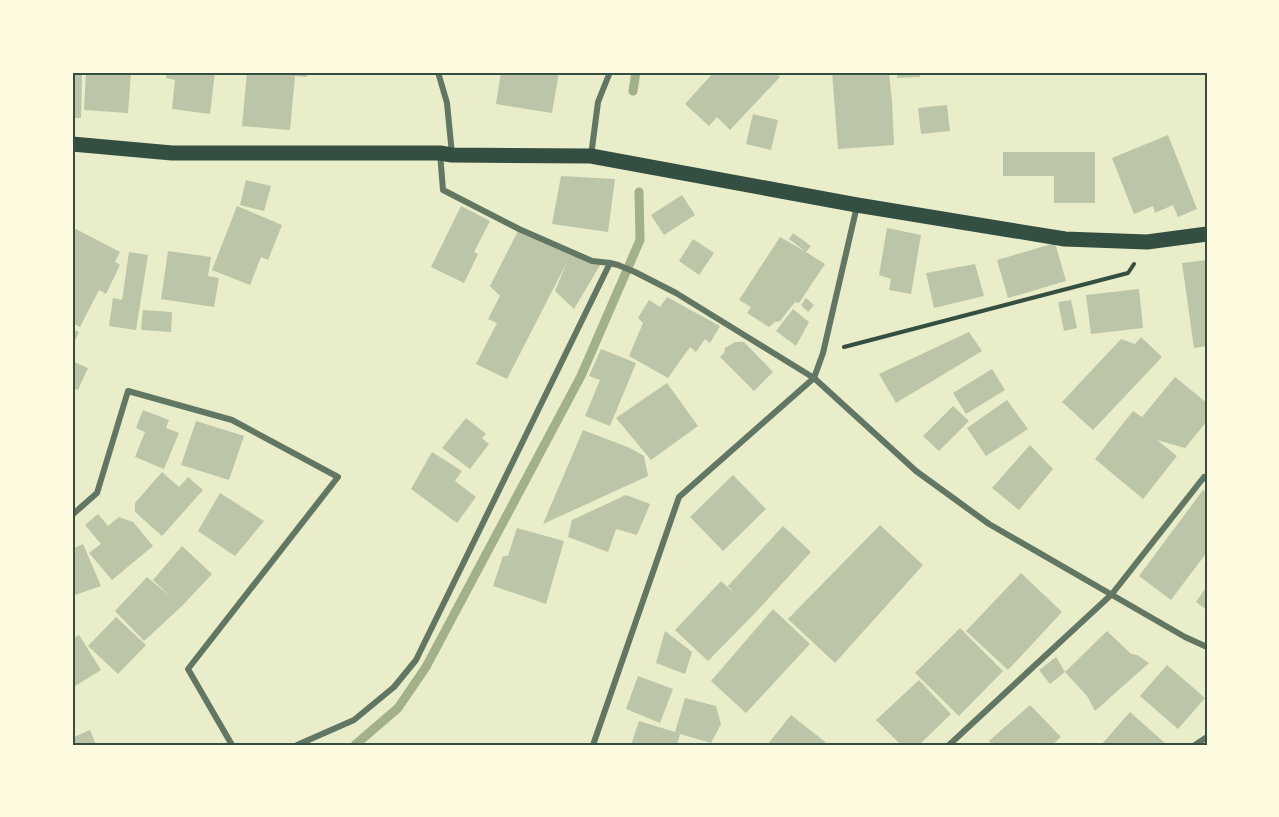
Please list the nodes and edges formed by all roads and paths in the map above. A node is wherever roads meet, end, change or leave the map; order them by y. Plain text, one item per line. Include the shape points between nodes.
1 (438, 72) edge
2 (610, 72) edge
3 (72, 144) edge
4 (446, 154) junction
5 (591, 156) junction
6 (857, 205) junction
7 (1207, 234) edge
8 (610, 263) junction
9 (1128, 273) dead end
10 (823, 353) junction
11 (814, 378) junction
12 (1207, 480) edge
13 (72, 515) edge
14 (1112, 594) junction
15 (1207, 647) edge
16 (1207, 737) edge
17 (232, 745) edge
18 (297, 745) edge
19 (593, 745) edge
20 (949, 745) edge
21 (1195, 745) edge

1 - 4 street via 447,103
2 - 5 street via 598,102
3 - 4 main road via 172,153
4 - 5 main road
4 - 8 street via 443,190 592,261
5 - 6 main road
6 - 7 main road via 1065,238 1148,242
6 - 10 street
8 - 11 street via 676,293
8 - 18 street via 416,660 394,687 354,720
9 - 10 path
10 - 11 street
11 - 14 street via 916,471 989,524
11 - 19 street via 679,497
12 - 14 street via 1204,477
13 - 17 street via 97,493 128,391 232,420 338,477 188,669
14 - 15 street
14 - 20 street
16 - 21 street

